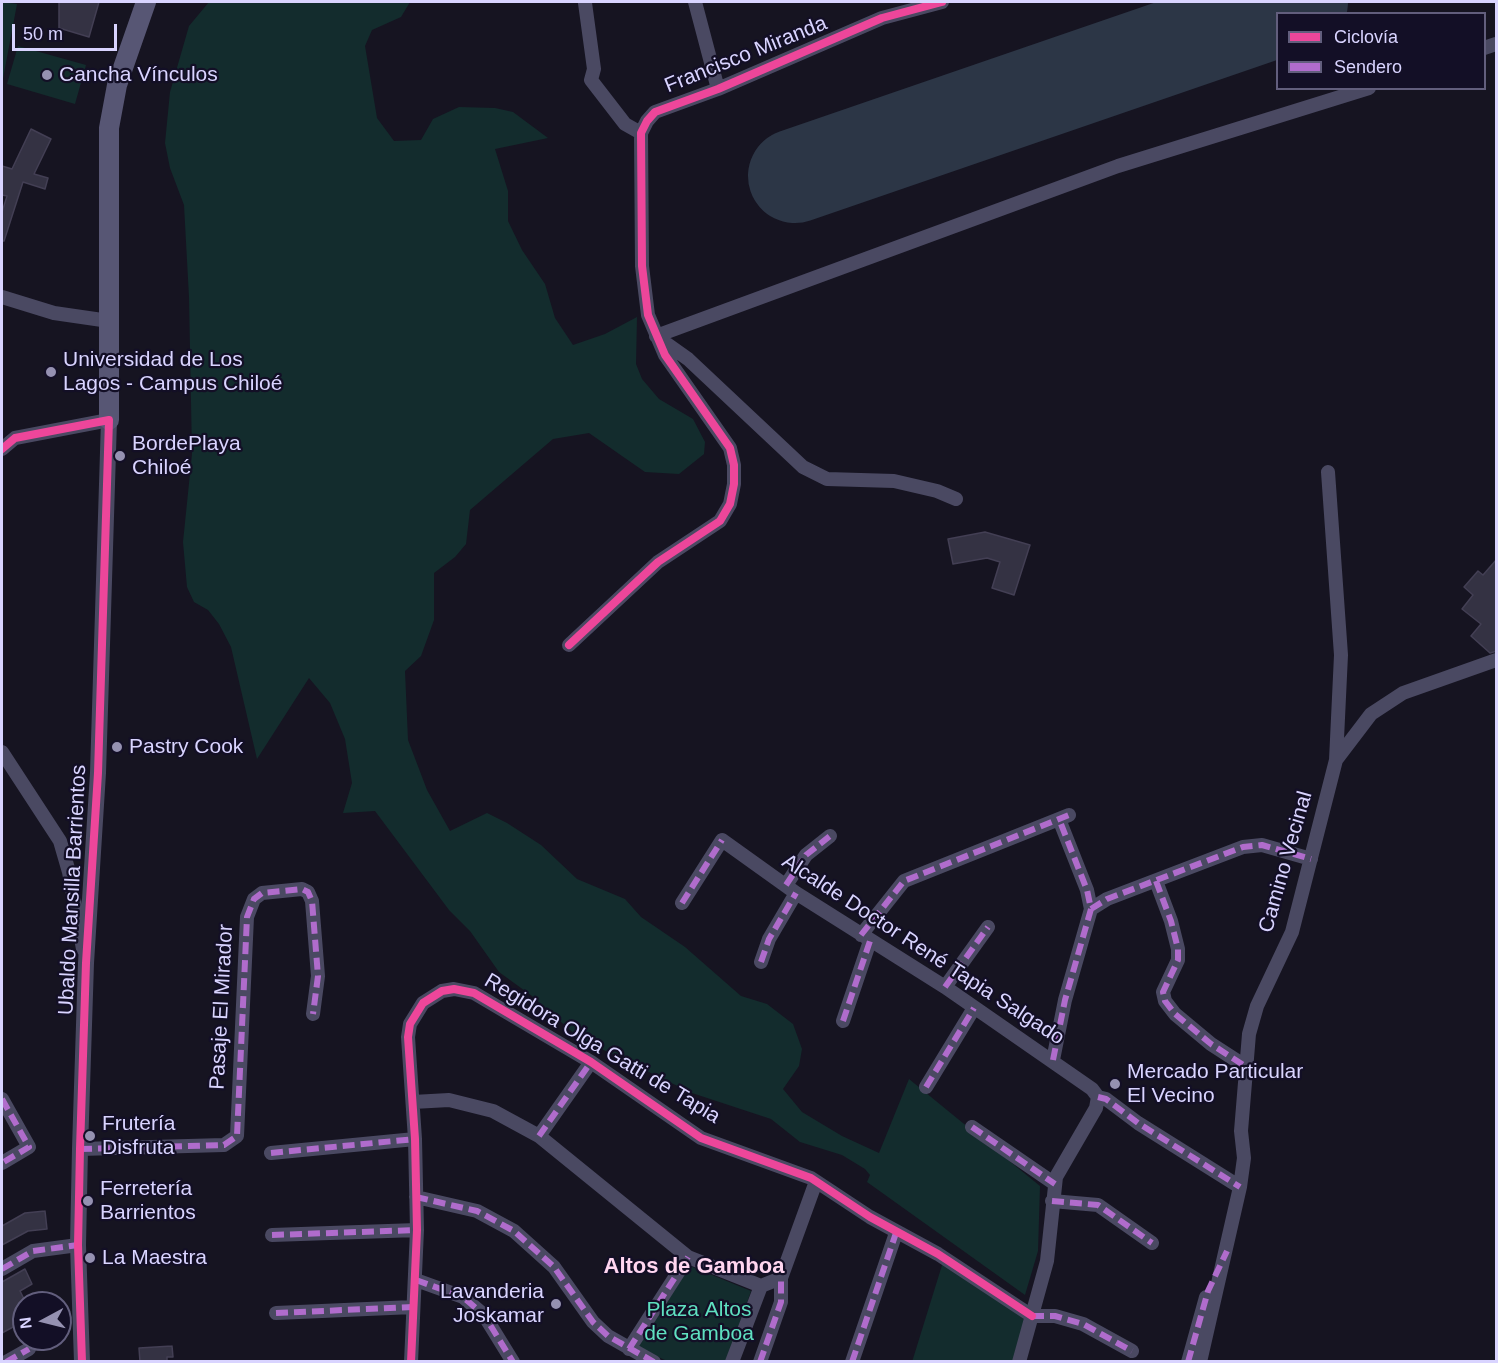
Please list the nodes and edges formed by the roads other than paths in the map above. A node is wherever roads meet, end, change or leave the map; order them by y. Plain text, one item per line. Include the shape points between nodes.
1 (146, 2) edge
2 (695, 2) edge
3 (942, 2) edge
4 (585, 3) dead end
5 (718, 89) junction
6 (1363, 90) edge
7 (641, 133) junction
8 (2, 297) edge
9 (109, 321) junction
10 (656, 336) junction
11 (109, 420) junction
12 (2, 449) edge
13 (1328, 472) dead end
14 (956, 499) dead end
15 (569, 645) dead end
16 (1497, 660) edge
17 (2, 752) edge
18 (1336, 760) junction
19 (830, 836) dead end
20 (1311, 859) junction
21 (1156, 881) junction
22 (791, 889) junction
23 (682, 903) dead end
24 (1091, 909) junction
25 (988, 927) dead end
26 (865, 938) junction
27 (762, 962) dead end
28 (86, 963) junction
29 (945, 987) junction
30 (974, 1008) junction
31 (313, 1014) dead end
32 (843, 1022) dead end
33 (1053, 1060) junction
34 (591, 1062) junction
35 (1245, 1066) junction
36 (926, 1087) dead end
37 (1098, 1097) junction
38 (2, 1099) edge
39 (413, 1102) junction
40 (972, 1127) dead end
41 (539, 1136) junction
42 (415, 1139) junction
43 (80, 1149) junction
44 (271, 1153) dead end
45 (2, 1163) edge
46 (819, 1184) junction
47 (1055, 1184) junction
48 (1240, 1187) junction
49 (416, 1197) junction
50 (1052, 1201) junction
51 (417, 1230) junction
52 (896, 1233) junction
53 (272, 1235) dead end
54 (1152, 1243) dead end
55 (78, 1245) junction
56 (1227, 1251) junction
57 (688, 1257) junction
58 (2, 1269) edge
59 (781, 1278) junction
60 (416, 1280) junction
61 (761, 1286) junction
62 (413, 1307) junction
63 (276, 1313) dead end
64 (1032, 1316) junction
65 (629, 1349) junction
66 (25, 1351) edge
67 (1132, 1351) dead end
68 (6, 1362) edge
69 (82, 1362) edge
70 (411, 1362) edge
71 (513, 1362) edge
72 (654, 1362) edge
73 (732, 1362) edge
74 (760, 1362) edge
75 (852, 1362) edge
76 (1018, 1362) edge
77 (1188, 1362) edge
78 (1200, 1362) edge

1 - 9 main road, Ubaldo Mansilla Barrientos via 122,66 109,128
2 - 5 street
3 - 5 street, Francisco Miranda via 882,18
4 - 7 street via 594,69 591,81 624,124
5 - 7 street, Francisco Miranda via 655,112
6 - 10 street via 1119,166
7 - 10 street via 642,266 648,315
8 - 9 street via 54,313
9 - 11 main road, Ubaldo Mansilla Barrientos
10 - 14 street via 688,359 803,467 827,479 894,481
10 - 15 street via 730,448 734,484 730,504 720,521 658,562
11 - 12 street via 15,438
11 - 28 street, Ubaldo Mansilla Barrientos via 98,773
13 - 18 street, Camino Vecinal via 1341,655
16 - 18 street via 1403,693 1371,714
17 - 28 street via 60,841
18 - 20 street, Camino Vecinal
19 - 22 street via 806,855
20 - 21 street via 1262,845 1243,847
20 - 35 street, Camino Vecinal via 1292,932 1257,1006
21 - 24 street
21 - 35 street via 1178,949 1178,960 1163,992 1165,1001 1202,1037
22 - 23 street, Alcalde Doctor René Tapia Salgado via 722,840
22 - 26 street, Alcalde Doctor René Tapia Salgado
22 - 27 street
24 - 26 street via 1064,817 904,881
24 - 33 street via 1065,1000
25 - 29 street
26 - 29 street, Alcalde Doctor René Tapia Salgado
26 - 32 street
28 - 43 street, Ubaldo Mansilla Barrientos
29 - 30 street, Alcalde Doctor René Tapia Salgado
30 - 33 street, Alcalde Doctor René Tapia Salgado
30 - 36 street
31 - 43 street, Pasaje El Mirador via 318,976 312,901 302,889 262,893 254,899 247,917 237,1136 224,1145
33 - 37 street, Alcalde Doctor René Tapia Salgado
34 - 39 street, Regidora Olga Gatti de Tapia via 474,993 441,990 432,994 415,1014 408,1037
34 - 41 street
34 - 46 street, Regidora Olga Gatti de Tapia via 701,1138 780,1165
35 - 48 street, Camino Vecinal
37 - 47 street via 1096,1108
37 - 48 street, Alcalde Doctor René Tapia Salgado
38 - 45 street via 29,1147
39 - 41 street via 449,1100 470,1104 493,1111
39 - 42 street
40 - 47 street
41 - 57 street
42 - 44 street
42 - 49 street
43 - 55 street, Ubaldo Mansilla Barrientos
46 - 52 street, Regidora Olga Gatti de Tapia
46 - 59 street via 814,1187
47 - 50 street
48 - 56 street, Camino Vecinal
49 - 51 street
49 - 65 street via 477,1211 514,1232 554,1267 593,1322
50 - 54 street via 1098,1205
50 - 64 street via 1047,1261
51 - 53 street
51 - 60 street
52 - 64 street, Regidora Olga Gatti de Tapia via 938,1254
52 - 75 street
55 - 58 street via 33,1251
55 - 69 street, Ubaldo Mansilla Barrientos
56 - 77 street via 1208,1291
56 - 78 street, Camino Vecinal
57 - 61 street
57 - 65 street
59 - 61 street
59 - 74 street via 780,1302
60 - 62 street
60 - 71 street via 463,1297 484,1316
61 - 73 street
62 - 63 street
62 - 70 street
64 - 67 street via 1055,1316 1083,1324
64 - 76 street
65 - 72 street
66 - 68 street

